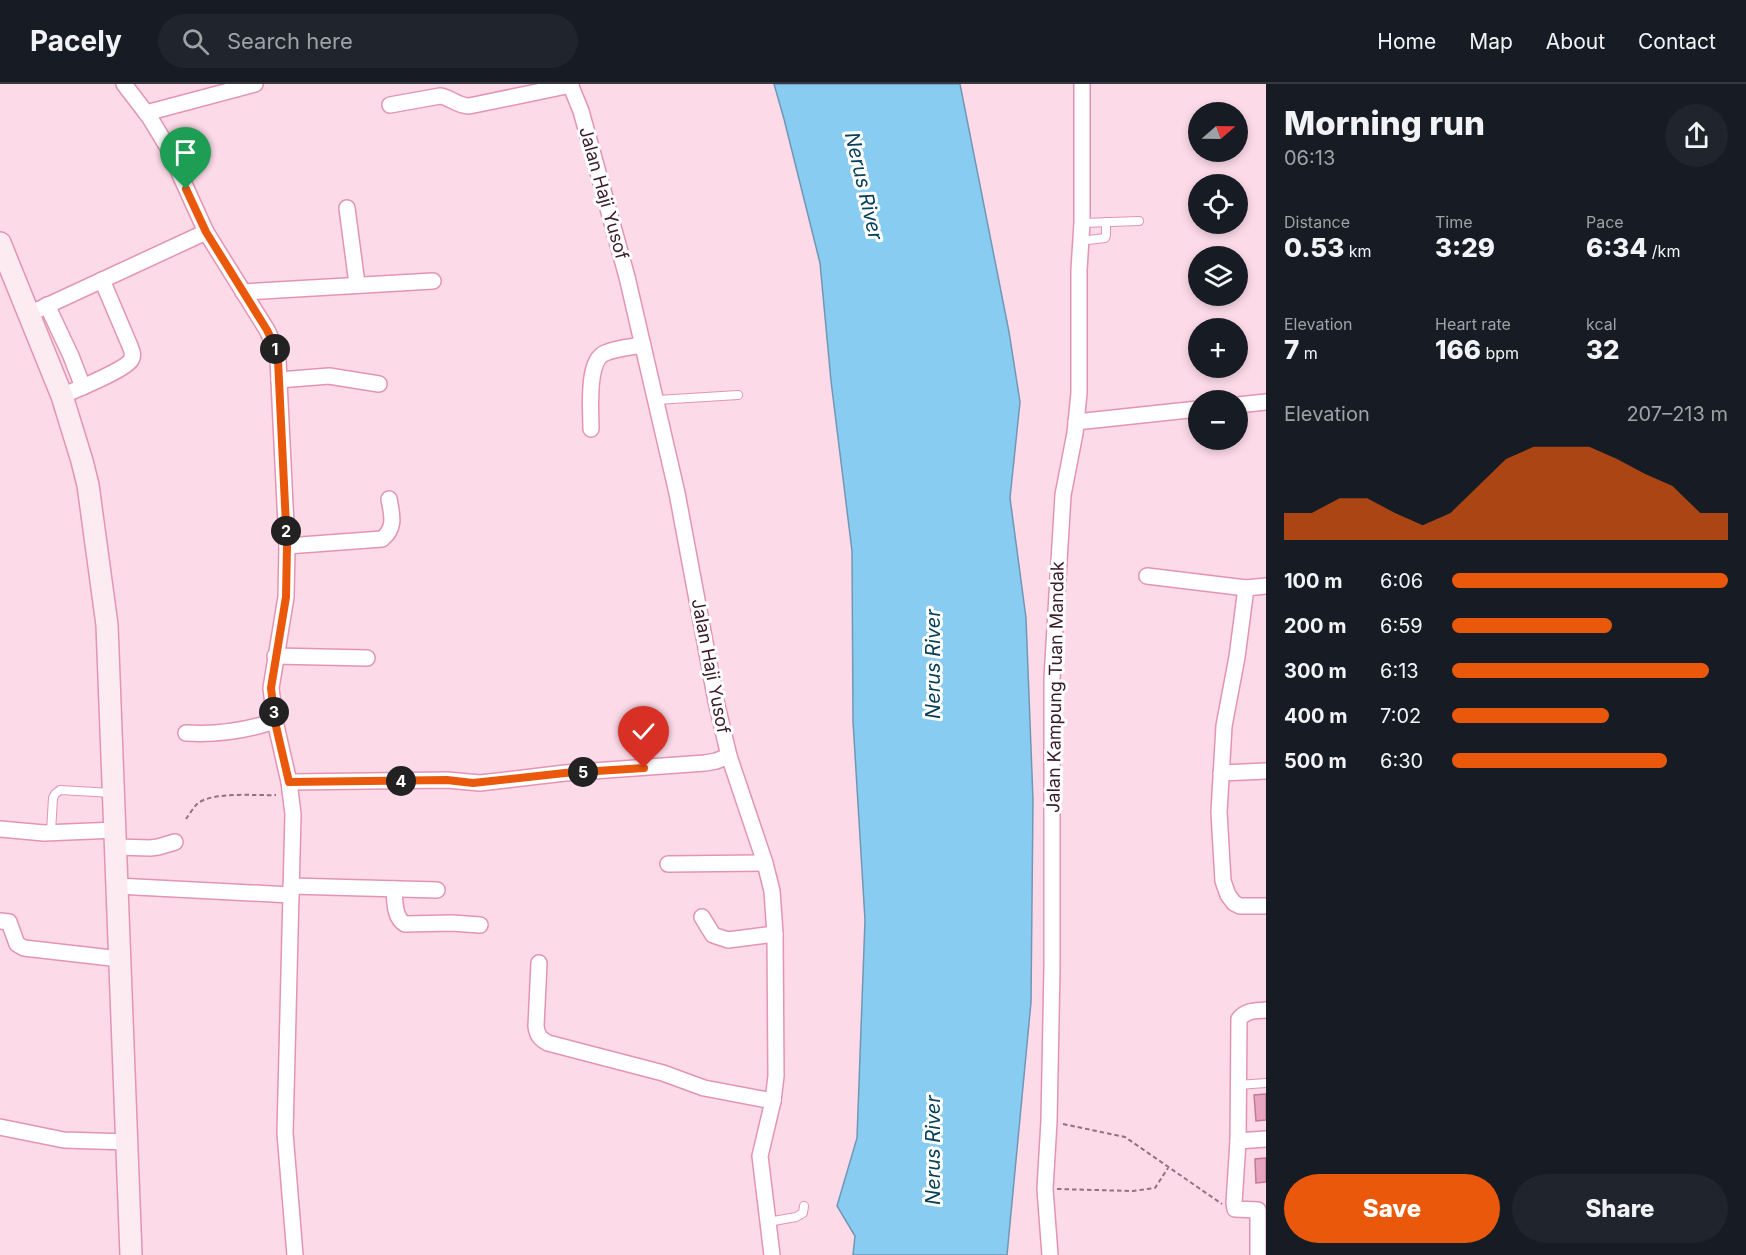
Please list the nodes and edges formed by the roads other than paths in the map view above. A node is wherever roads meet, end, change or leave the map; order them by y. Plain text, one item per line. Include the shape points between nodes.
1 (124, 84) edge
2 (255, 84) edge
3 (570, 84) edge
4 (1082, 84) edge
5 (390, 105) dead end
6 (146, 113) junction
7 (347, 208) dead end
8 (1140, 221) dead end
9 (1106, 222) junction
10 (1082, 223) junction
11 (206, 232) junction
12 (1080, 241) junction
13 (0, 243) edge
14 (102, 280) junction
15 (433, 281) dead end
16 (357, 284) junction
17 (243, 292) junction
18 (38, 310) junction
19 (643, 345) junction
20 (279, 380) junction
21 (379, 384) dead end
22 (83, 387) junction
23 (738, 395) dead end
24 (62, 396) junction
25 (657, 400) junction
26 (1266, 402) edge
27 (1248, 404) edge
28 (1188, 410) edge
29 (1076, 423) junction
30 (591, 429) dead end
31 (389, 500) dead end
32 (287, 546) junction
33 (1147, 576) dead end
34 (1266, 586) edge
35 (1246, 588) junction
36 (275, 656) junction
37 (367, 658) dead end
38 (275, 722) junction
39 (186, 733) dead end
40 (729, 756) junction
41 (1266, 771) edge
42 (1221, 773) junction
43 (290, 788) junction
44 (114, 793) junction
45 (0, 829) edge
46 (51, 832) junction
47 (116, 838) junction
48 (175, 842) dead end
49 (765, 863) junction
50 (668, 864) dead end
51 (117, 886) junction
52 (394, 889) junction
53 (437, 890) dead end
54 (291, 891) junction
55 (1266, 906) edge
56 (702, 917) dead end
57 (0, 921) edge
58 (480, 925) dead end
59 (775, 934) junction
60 (120, 959) junction
61 (539, 963) dead end
62 (1266, 1010) edge
63 (1266, 1083) edge
64 (1238, 1085) junction
65 (773, 1101) junction
66 (0, 1127) edge
67 (1266, 1139) edge
68 (1238, 1141) junction
69 (128, 1142) junction
70 (804, 1206) dead end
71 (1262, 1208) edge
72 (768, 1222) junction
73 (131, 1255) edge
74 (296, 1255) edge
75 (772, 1255) edge
76 (1050, 1255) edge
77 (1258, 1255) edge

1 - 6 street
2 - 6 street
3 - 5 street via 469,106 440,96
3 - 19 street, Jalan Haji Yusof via 581,111
4 - 10 street, Jalan Kampung Tuan Mandak
6 - 11 street via 166,146
7 - 16 street
8 - 9 lane
9 - 10 lane
9 - 12 lane via 1105,237
10 - 12 street, Jalan Kampung Tuan Mandak
11 - 14 street
11 - 17 street
12 - 29 street, Jalan Kampung Tuan Mandak
13 - 18 main road
14 - 18 street
14 - 22 street via 132,358
15 - 16 street
16 - 17 street
17 - 20 street via 274,345
18 - 22 street via 71,356
18 - 24 main road
19 - 25 street, Jalan Haji Yusof
19 - 30 street via 603,353 596,362 592,375
20 - 21 street via 329,376
20 - 32 street
22 - 24 street
23 - 25 lane
24 - 44 main road via 88,485 102,583
25 - 40 street, Jalan Haji Yusof
26 - 27 street
28 - 29 street
29 - 76 street, Jalan Kampung Tuan Mandak via 1063,495 1052,678 1052,968 1045,1189
31 - 32 street via 392,527 382,539
32 - 36 street via 286,597
33 - 35 street
34 - 35 street
35 - 42 street via 1224,726
36 - 37 street
36 - 38 street via 271,688
38 - 39 street via 248,730
38 - 43 street
40 - 43 street via 705,763 480,783 447,780
40 - 49 street, Jalan Haji Yusof
41 - 42 street
42 - 55 street via 1219,812 1225,887 1240,906
43 - 54 street
44 - 46 lane via 60,790 53,798
44 - 47 main road
45 - 46 street
46 - 47 street
47 - 48 street via 150,848
47 - 51 main road
49 - 50 street
49 - 59 street, Jalan Haji Yusof via 772,891
51 - 54 street
51 - 60 main road
52 - 53 street
52 - 54 street
52 - 58 street via 400,922
54 - 74 street via 285,1133
56 - 59 street via 712,935 728,940
57 - 60 street via 9,922 17,944 24,948
59 - 65 street, Jalan Haji Yusof
60 - 69 main road
61 - 65 street via 536,1026 540,1038 548,1043 663,1073 704,1088
62 - 64 street via 1243,1014 1239,1019
63 - 64 lane
64 - 68 street
65 - 72 street, Jalan Haji Yusof via 760,1156
66 - 69 street via 64,1140
67 - 68 street
68 - 71 street via 1235,1209
69 - 73 main road
70 - 72 lane via 803,1213 796,1217
71 - 77 street
72 - 75 street, Jalan Haji Yusof

